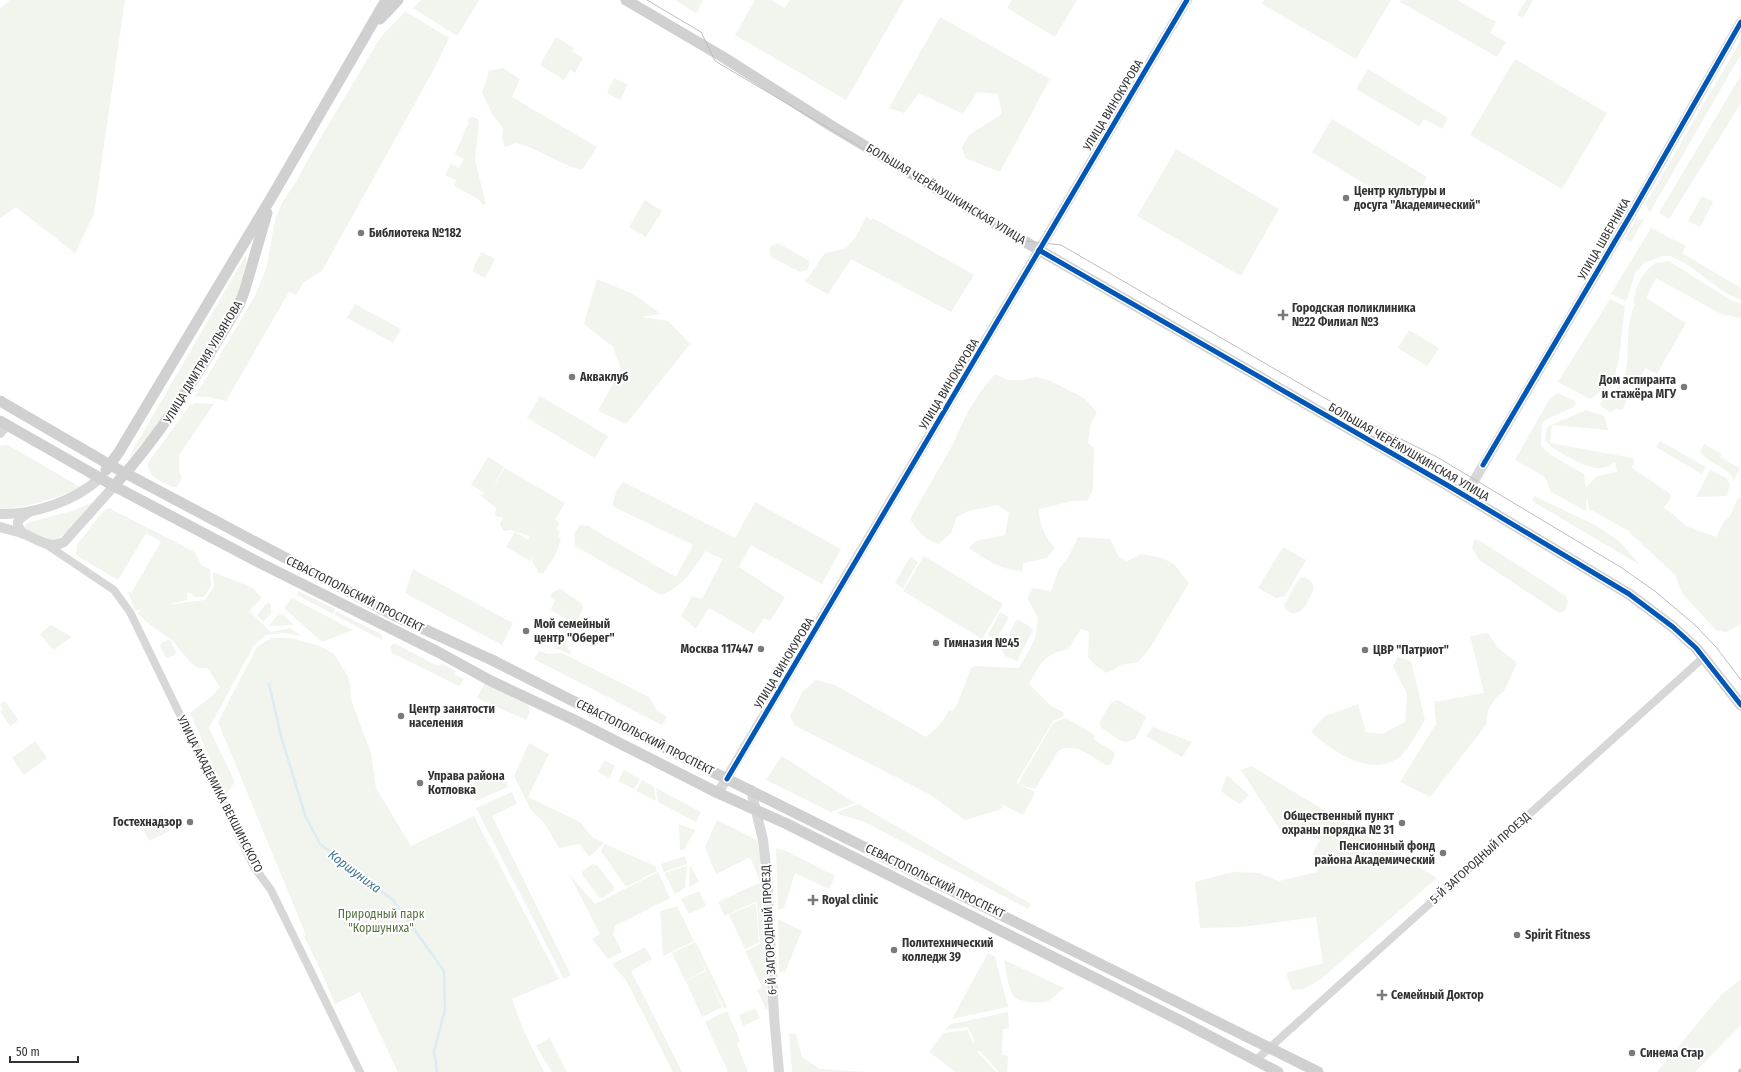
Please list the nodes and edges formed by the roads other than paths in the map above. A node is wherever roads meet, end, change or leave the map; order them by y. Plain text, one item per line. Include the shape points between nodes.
1 (386, 0) edge
2 (398, 0) edge
3 (626, 0) edge
4 (1187, 0) edge
5 (1741, 22) edge
6 (365, 38) junction
7 (274, 193) junction
8 (1039, 250) junction
9 (0, 401) edge
10 (2, 426) edge
11 (110, 465) junction
12 (126, 473) junction
13 (100, 478) junction
14 (114, 486) junction
15 (1465, 496) junction
16 (29, 512) junction
17 (0, 514) edge
18 (0, 527) edge
19 (23, 534) junction
20 (47, 545) junction
21 (1704, 657) junction
22 (1741, 704) edge
23 (727, 779) junction
24 (751, 790) junction
25 (718, 793) junction
26 (756, 809) junction
27 (1269, 1048) junction
28 (1256, 1060) junction
29 (360, 1072) edge
30 (779, 1072) edge
31 (1278, 1072) edge
32 (1318, 1072) edge

1 - 6 main road, УЛИЦА ДМИТРИЯ УЛЬЯНОВА
2 - 6 main road, УЛИЦА ДМИТРИЯ УЛЬЯНОВА
3 - 8 main road, БОЛЬШАЯ ЧЕРЁМУШКИНСКАЯ УЛИЦА
4 - 8 street, УЛИЦА ВИНОКУРОВА
5 - 15 street, УЛИЦА ШВЕРНИКА
6 - 7 main road, УЛИЦА ДМИТРИЯ УЛЬЯНОВА
7 - 11 main road, УЛИЦА ДМИТРИЯ УЛЬЯНОВА
7 - 12 main road, УЛИЦА ДМИТРИЯ УЛЬЯНОВА via 239,305 182,400
8 - 15 main road, БОЛЬШАЯ ЧЕРЁМУШКИНСКАЯ УЛИЦА
8 - 23 street, УЛИЦА ВИНОКУРОВА
9 - 11 main road, СЕВАСТОПОЛЬСКИЙ ПРОСПЕКТ
10 - 13 main road, СЕВАСТОПОЛЬСКИЙ ПРОСПЕКТ
11 - 12 main road, СЕВАСТОПОЛЬСКИЙ ПРОСПЕКТ
11 - 13 main road, УЛИЦА ДМИТРИЯ УЛЬЯНОВА
12 - 14 main road, УЛИЦА ДМИТРИЯ УЛЬЯНОВА
12 - 23 main road, СЕВАСТОПОЛЬСКИЙ ПРОСПЕКТ via 388,612 492,660
13 - 14 main road, СЕВАСТОПОЛЬСКИЙ ПРОСПЕКТ
13 - 16 street via 89,489 75,496
14 - 20 street via 64,542
14 - 25 main road, СЕВАСТОПОЛЬСКИЙ ПРОСПЕКТ via 491,681
15 - 21 main road, БОЛЬШАЯ ЧЕРЁМУШКИНСКАЯ УЛИЦА via 1629,594 1673,627
16 - 17 street
16 - 19 street via 19,518 18,526
18 - 19 street
19 - 20 street
20 - 29 street, УЛИЦА АКАДЕМИКА ВЕКШИНСКОГО via 109,586 130,612 254,867 271,890
21 - 22 main road, БОЛЬШАЯ ЧЕРЁМУШКИНСКАЯ УЛИЦА
21 - 27 street, 5-Й ЗАГОРОДНЫЙ ПРОЕЗД
23 - 24 main road, СЕВАСТОПОЛЬСКИЙ ПРОСПЕКТ
23 - 25 street, УЛИЦА ВИНОКУРОВА
24 - 26 street, 6-Й ЗАГОРОДНЫЙ ПРОЕЗД
24 - 27 main road, СЕВАСТОПОЛЬСКИЙ ПРОСПЕКТ
25 - 26 main road, СЕВАСТОПОЛЬСКИЙ ПРОСПЕКТ
26 - 28 main road, СЕВАСТОПОЛЬСКИЙ ПРОСПЕКТ
26 - 30 street, 6-Й ЗАГОРОДНЫЙ ПРОЕЗД via 767,874
27 - 28 street, 5-Й ЗАГОРОДНЫЙ ПРОЕЗД
27 - 32 main road, СЕВАСТОПОЛЬСКИЙ ПРОСПЕКТ
28 - 31 main road, СЕВАСТОПОЛЬСКИЙ ПРОСПЕКТ

